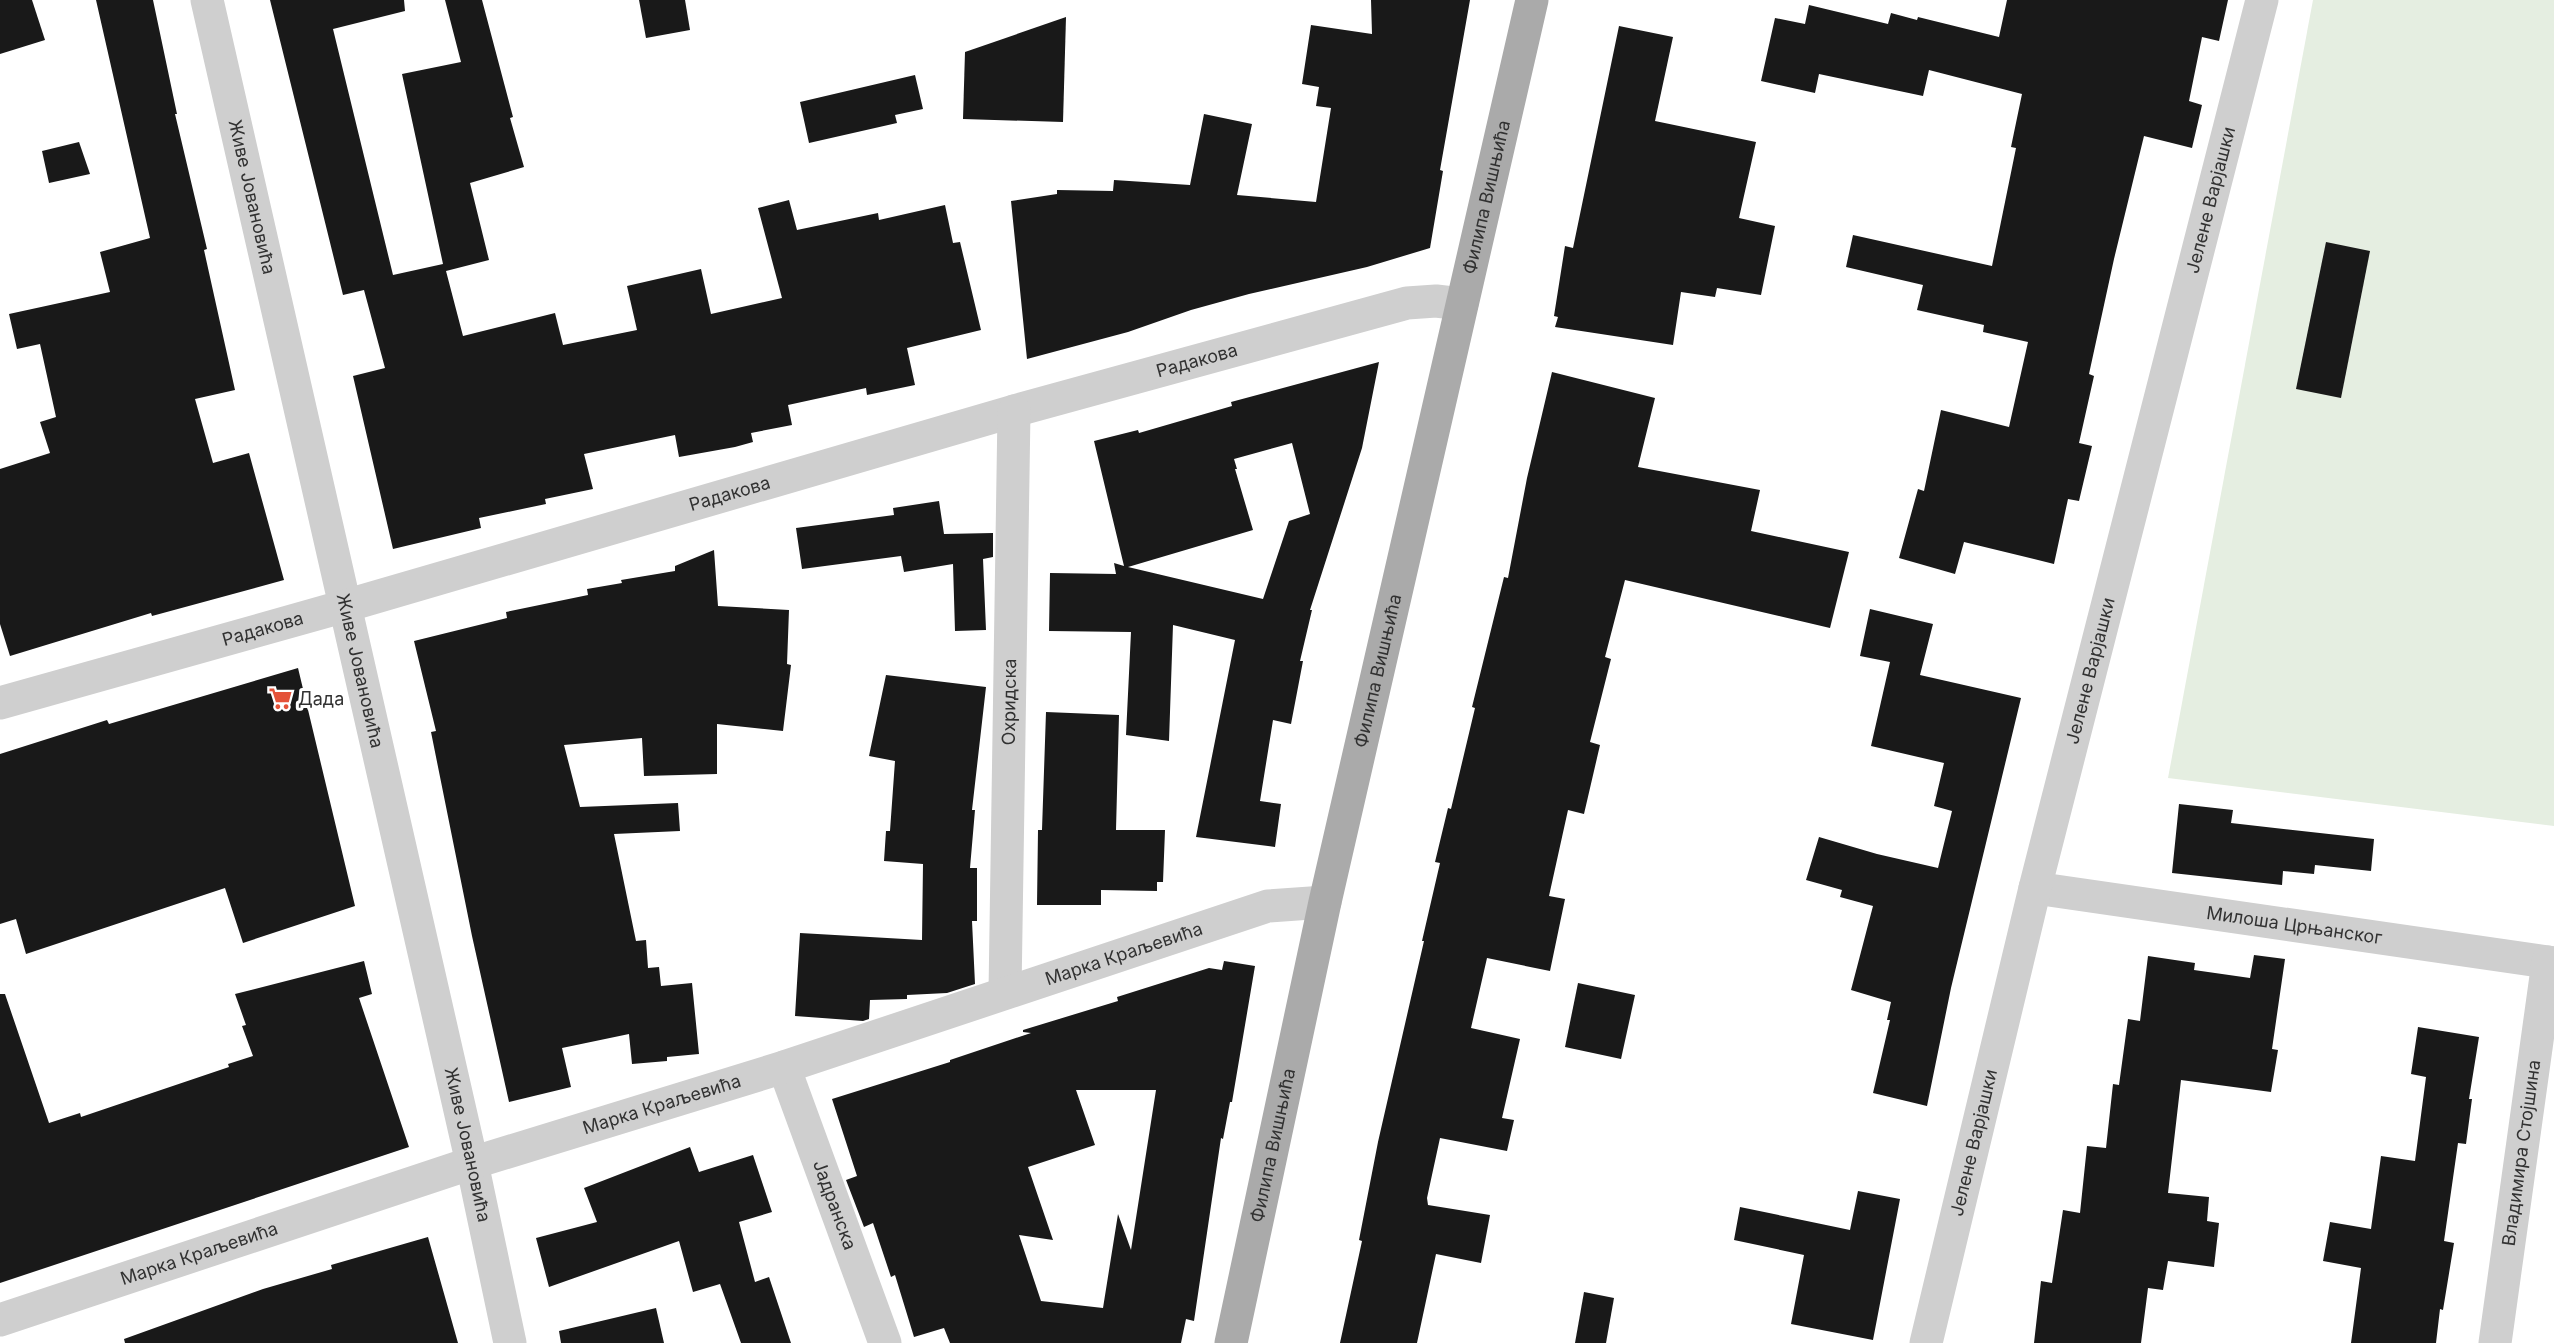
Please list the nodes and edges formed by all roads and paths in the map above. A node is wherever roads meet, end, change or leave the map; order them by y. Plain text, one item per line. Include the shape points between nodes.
1 (207, 0) edge
2 (1532, 0) edge
3 (2262, 0) edge
4 (1462, 304) junction
5 (1014, 411) junction
6 (345, 606) junction
7 (0, 703) edge
8 (2035, 888) junction
9 (1325, 902) junction
10 (2551, 962) edge
11 (1005, 993) junction
12 (784, 1067) junction
13 (472, 1163) junction
14 (0, 1320) edge
15 (510, 1343) edge
16 (885, 1343) edge
17 (1231, 1343) edge
18 (1926, 1343) edge
19 (2495, 1343) edge

1 - 6 street, Живе Јовановића
2 - 4 main road, Филипа Вишњића
3 - 8 street, Јелене Варјашки
4 - 5 street, Радакова via 1407,303
4 - 9 main road, Филипа Вишњића
5 - 6 street, Радакова
5 - 11 street, Охридска
6 - 7 street, Радакова
6 - 13 street, Живе Јовановића
8 - 10 street, Милоша Црњанског
8 - 18 street, Јелене Варјашки
9 - 11 street, Марка Краљевића via 1268,906
9 - 17 main road, Филипа Вишњића
10 - 19 street, Владимира Стојшина
11 - 12 street, Марка Краљевића
12 - 13 street, Марка Краљевића
12 - 16 street, Јадранска
13 - 14 street, Марка Краљевића
13 - 15 street, Живе Јовановића

